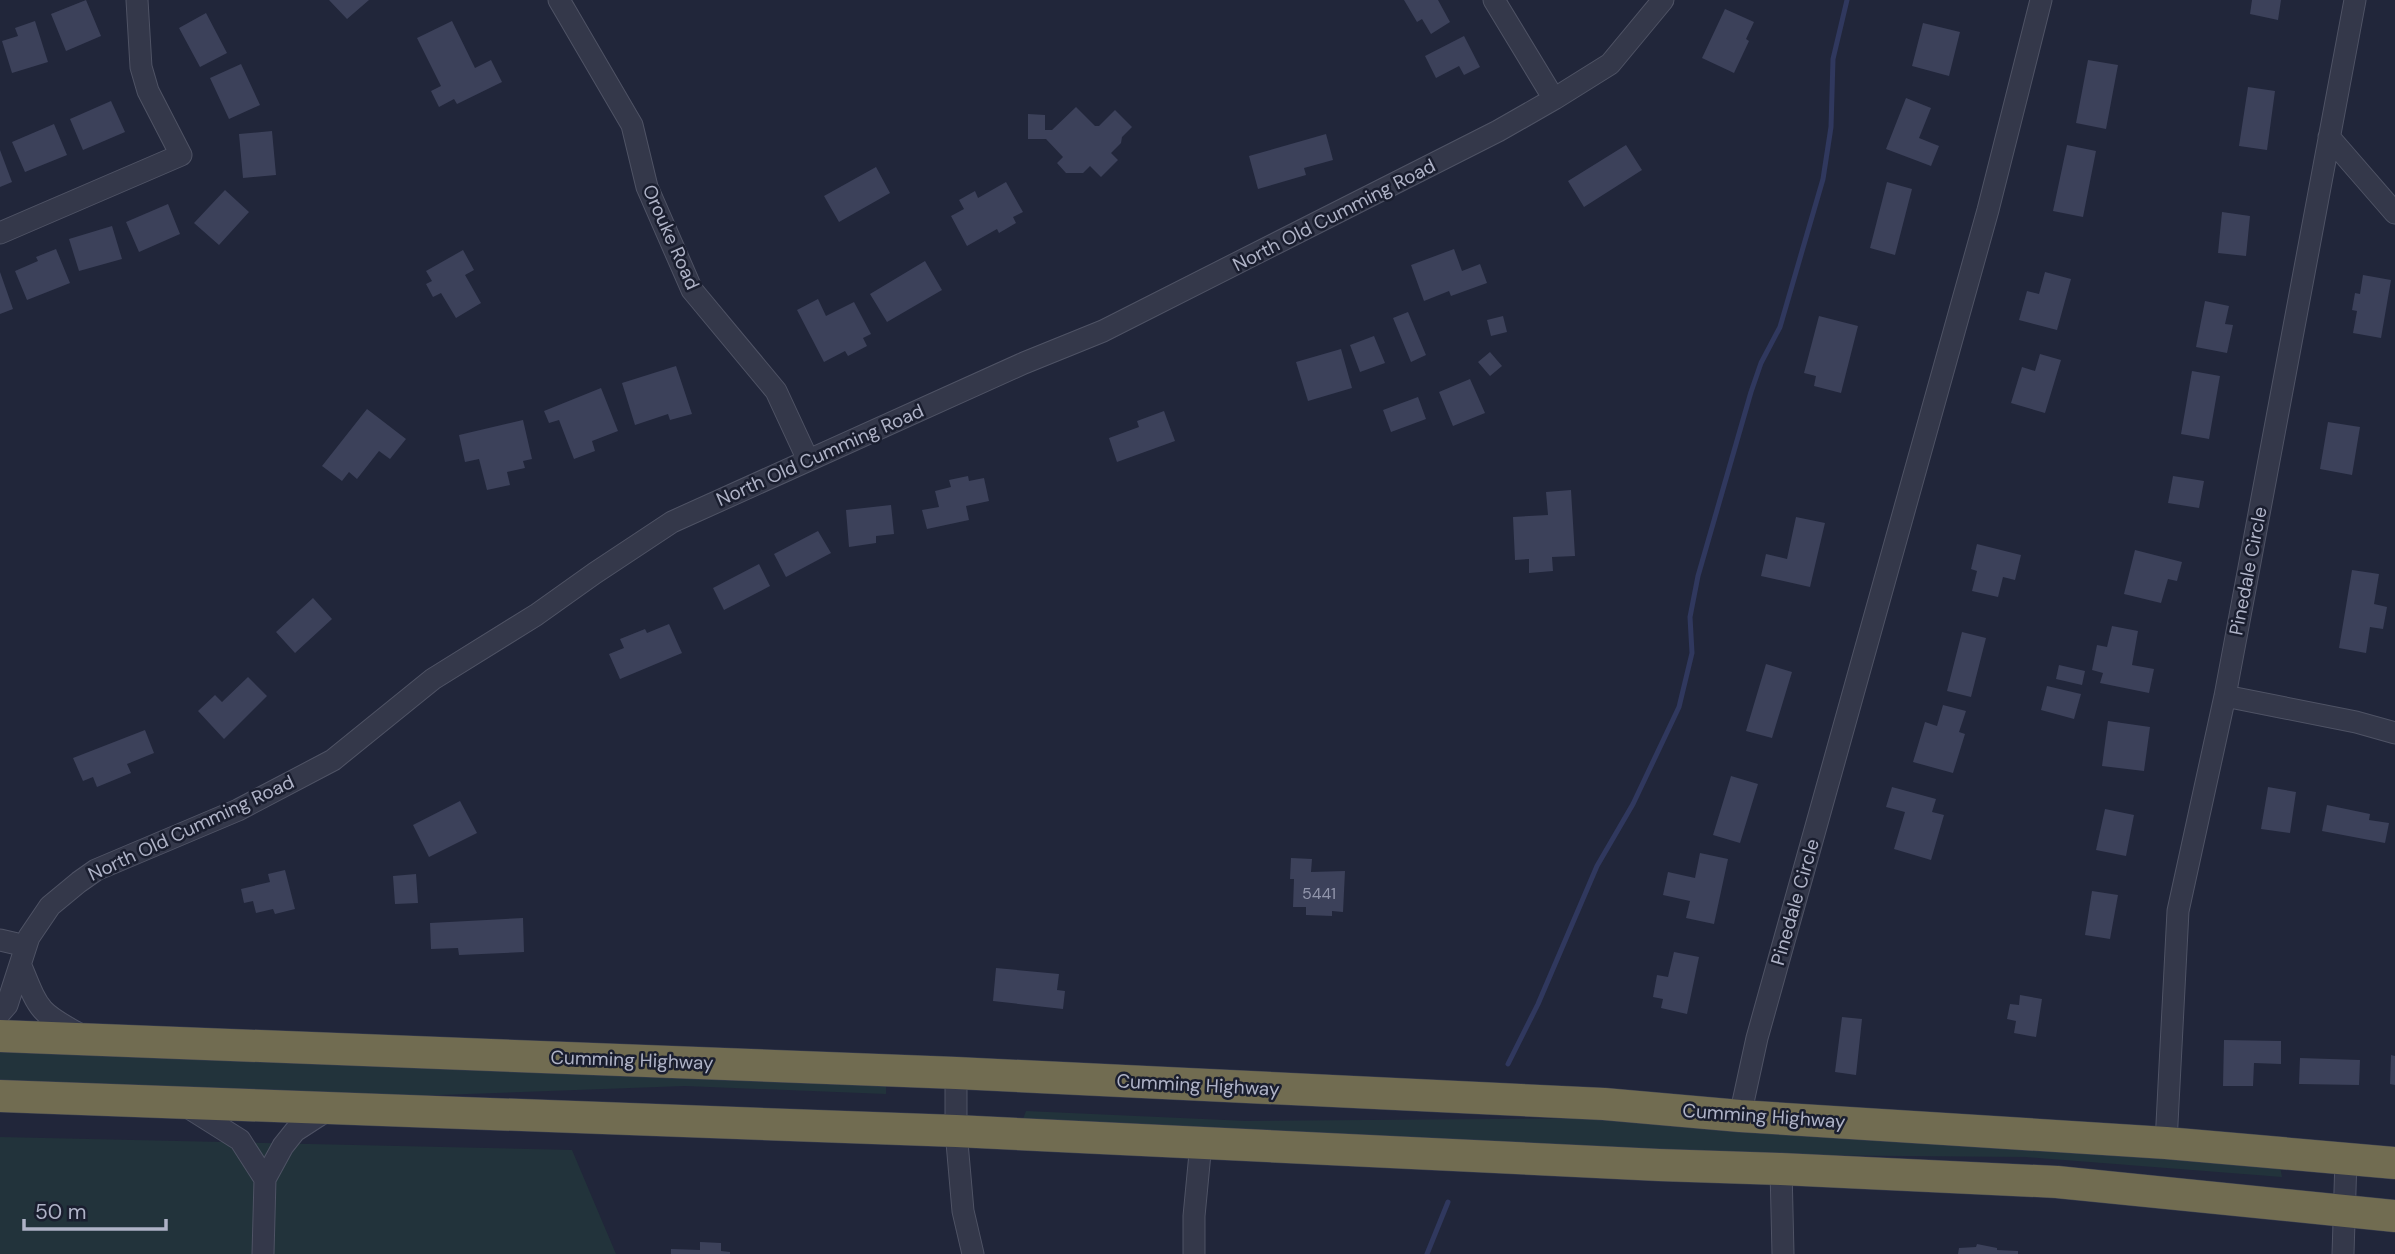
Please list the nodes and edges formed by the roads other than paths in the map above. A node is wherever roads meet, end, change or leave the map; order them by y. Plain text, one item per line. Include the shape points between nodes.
1 (137, 0) edge
2 (559, 0) edge
3 (1494, 0) edge
4 (1663, 0) edge
5 (2041, 0) edge
6 (2355, 0) edge
7 (1554, 99) junction
8 (2329, 137) junction
9 (2395, 213) edge
10 (0, 233) edge
11 (808, 460) junction
12 (2225, 696) junction
13 (2395, 733) edge
14 (0, 940) edge
15 (24, 956) junction
16 (0, 1013) edge
17 (0, 1036) edge
18 (88, 1038) junction
19 (956, 1073) junction
20 (0, 1097) edge
21 (182, 1103) junction
22 (330, 1109) junction
23 (1740, 1116) junction
24 (956, 1131) junction
25 (1201, 1143) junction
26 (2166, 1143) junction
27 (2346, 1159) junction
28 (2395, 1163) edge
29 (1781, 1169) junction
30 (265, 1179) junction
31 (2345, 1213) junction
32 (2395, 1216) edge
33 (263, 1254) edge
34 (973, 1254) edge
35 (1194, 1254) edge
36 (1783, 1254) edge
37 (2343, 1254) edge

1 - 10 street via 141,67 148,91 181,155
2 - 11 street, Orouke Road via 632,125 647,187 692,290 776,391
3 - 7 street
4 - 7 street, North Old Cumming Road via 1610,64
5 - 23 street, Pinedale Circle via 1988,210 1757,1038
6 - 8 street, Pinedale Circle
7 - 11 street, North Old Cumming Road via 1114,325
8 - 9 street
8 - 12 street, Pinedale Circle
11 - 15 street, North Old Cumming Road via 672,522 433,679 333,760 238,810 96,870 50,906 29,937
12 - 13 street
12 - 26 street, Pinedale Circle via 2178,911
14 - 15 street
15 - 16 street, North Old Cumming Road
15 - 18 street via 36,1004 49,1018
17 - 18 highway, Cumming Highway
18 - 19 highway, Cumming Highway
19 - 23 highway, Cumming Highway via 1604,1104
19 - 24 street
20 - 21 highway
21 - 22 highway
21 - 30 street via 240,1140
22 - 24 highway
22 - 30 street via 295,1131
23 - 26 highway, Cumming Highway
24 - 25 highway
24 - 34 street via 963,1211
25 - 29 highway
25 - 35 street
26 - 27 highway, Cumming Highway
27 - 28 highway, Cumming Highway
27 - 31 street
29 - 31 highway via 2057,1182
29 - 36 street
30 - 33 street
31 - 32 highway
31 - 37 street

